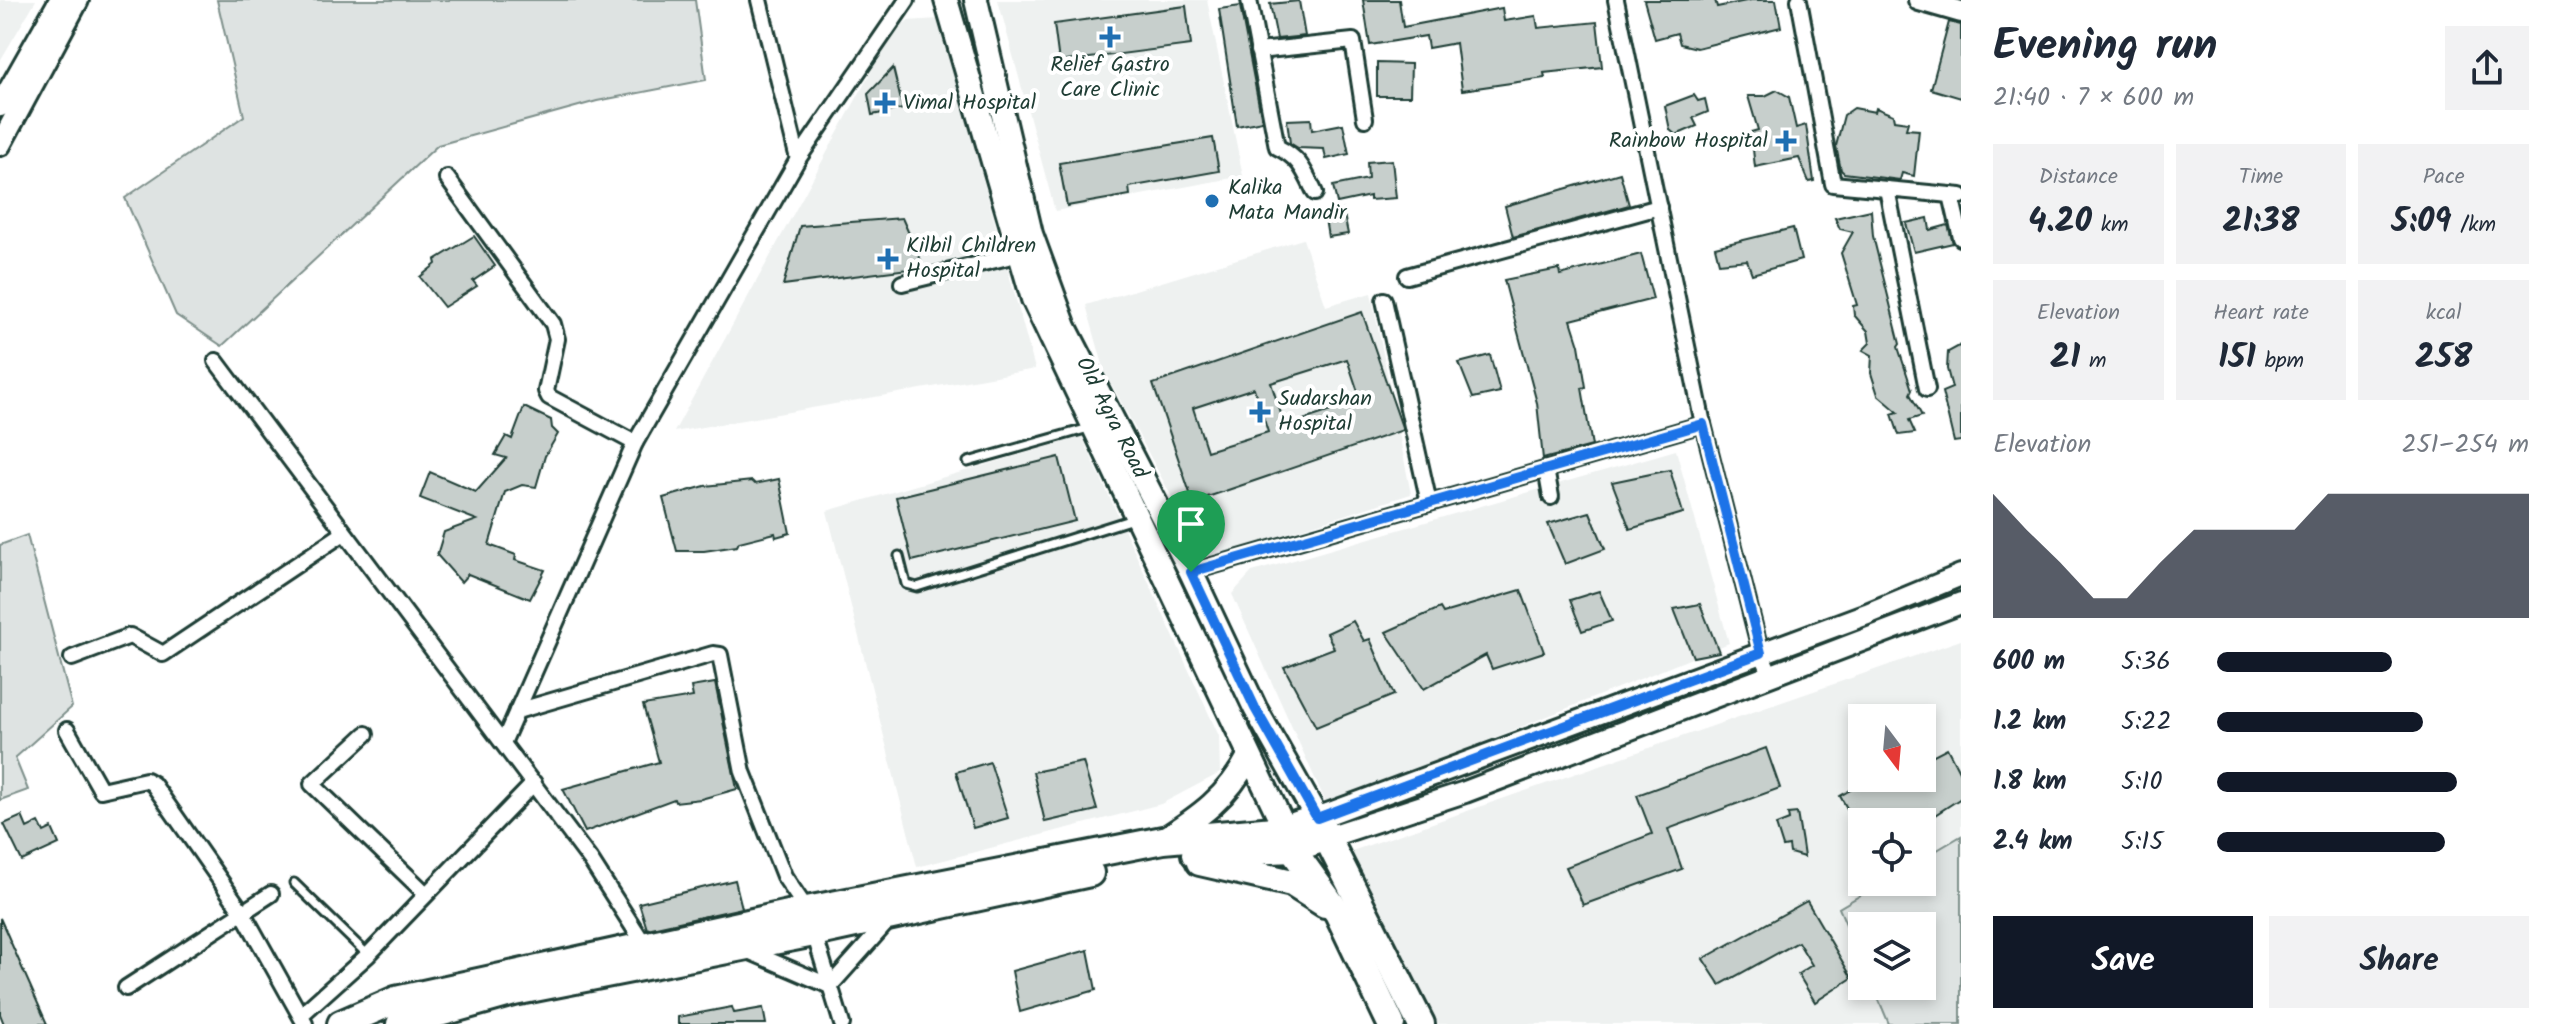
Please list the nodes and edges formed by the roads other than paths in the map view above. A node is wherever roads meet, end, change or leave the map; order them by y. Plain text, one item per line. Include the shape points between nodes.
1 (60, 0) edge
2 (78, 0) edge
3 (759, 0) edge
4 (907, 0) edge
5 (946, 0) edge
6 (976, 0) edge
7 (1249, 0) edge
8 (1616, 0) edge
9 (1799, 0) edge
10 (1919, 0) edge
11 (1961, 12) edge
12 (1258, 51) junction
13 (8, 102) edge
14 (1365, 119) dead end
15 (0, 145) edge
16 (798, 159) junction
17 (447, 178) dead end
18 (1887, 189) junction
19 (1315, 193) dead end
20 (1956, 196) edge
21 (1659, 207) junction
22 (1961, 238) edge
23 (1020, 254) junction
24 (1407, 276) dead end
25 (902, 283) dead end
26 (1384, 300) dead end
27 (216, 361) dead end
28 (1927, 389) dead end
29 (1703, 424) junction
30 (1093, 426) junction
31 (635, 443) junction
32 (968, 462) dead end
33 (1546, 469) junction
34 (1520, 477) junction
35 (1505, 493) dead end
36 (1551, 497) dead end
37 (1429, 503) junction
38 (1157, 509) junction
39 (1136, 518) junction
40 (344, 533) junction
41 (899, 556) dead end
42 (1191, 572) junction
43 (1961, 575) edge
44 (1961, 603) edge
45 (1761, 653) junction
46 (72, 658) dead end
47 (1771, 675) junction
48 (517, 711) junction
49 (67, 730) dead end
50 (366, 734) dead end
51 (503, 743) junction
52 (1248, 758) junction
53 (534, 783) junction
54 (1321, 828) junction
55 (1289, 839) junction
56 (1166, 848) junction
57 (294, 883) dead end
58 (271, 894) dead end
59 (426, 894) junction
60 (243, 913) junction
61 (1338, 913) junction
62 (891, 917) junction
63 (810, 922) junction
64 (739, 948) junction
65 (368, 955) junction
66 (651, 956) junction
67 (830, 986) junction
68 (126, 988) dead end
69 (303, 1020) edge
70 (341, 1024) edge
71 (400, 1024) edge
72 (842, 1024) edge
73 (1391, 1024) edge
74 (1421, 1024) edge

1 - 13 main road
2 - 13 main road
3 - 16 street
4 - 16 street
5 - 23 main road, Old Agra Road
6 - 38 main road, Old Agra Road via 1031,234 1065,327
7 - 12 street
8 - 21 street
9 - 18 street via 1833,184
10 - 11 main road
12 - 14 street via 1353,41
12 - 19 street via 1277,147 1303,164
13 - 15 main road
16 - 31 street
17 - 31 street via 553,324 557,339 549,397
18 - 20 street
18 - 28 street
20 - 22 street
21 - 24 street
21 - 29 street
23 - 25 street
23 - 30 main road, Old Agra Road via 1033,299
26 - 37 street
27 - 40 street
29 - 33 street
29 - 45 street
30 - 32 lane
30 - 39 main road, Old Agra Road
31 - 48 street
33 - 34 street
33 - 36 street
34 - 35 street
34 - 37 street
37 - 42 street
38 - 39 lane
38 - 42 main road, Old Agra Road
39 - 41 lane via 917,587 906,584
39 - 52 main road, Old Agra Road
40 - 46 street via 163,654 130,636
40 - 51 street
42 - 54 main road, Old Agra Road via 1255,708
43 - 45 main road
44 - 47 main road
45 - 47 street
45 - 54 main road
47 - 54 main road via 1465,792
48 - 51 street
48 - 63 street via 720,655 743,772 784,876
49 - 60 street via 101,790 146,780 153,784
50 - 59 street via 312,784
51 - 53 street
52 - 55 main road, Old Agra Road
52 - 56 main road via 1236,782
53 - 59 street
53 - 66 street
54 - 55 highway
54 - 74 highway, Old Agra Road
55 - 56 highway
55 - 61 highway, Old Agra Road
56 - 61 highway via 1292,883
56 - 62 highway
56 - 63 highway
57 - 65 lane
58 - 60 street
59 - 65 street
60 - 68 street
60 - 69 street
61 - 73 highway, Old Agra Road
62 - 63 highway
62 - 67 street
63 - 64 highway
63 - 66 highway
63 - 67 street
64 - 66 highway
64 - 67 street
65 - 69 street
66 - 70 highway via 396,1000
66 - 71 highway
67 - 72 street

